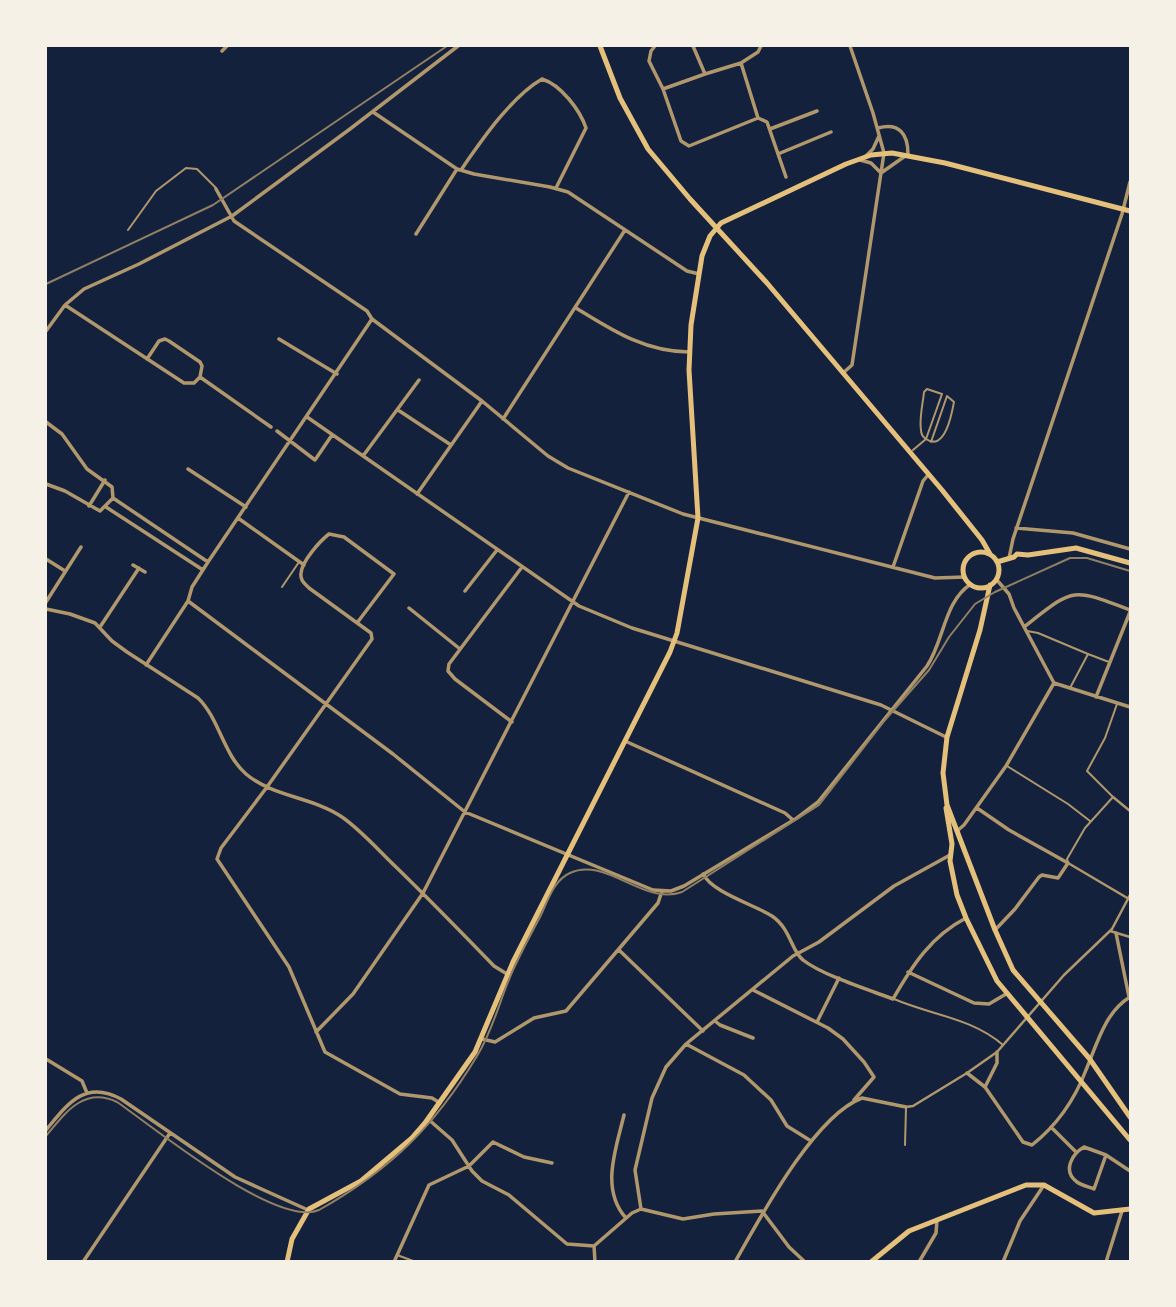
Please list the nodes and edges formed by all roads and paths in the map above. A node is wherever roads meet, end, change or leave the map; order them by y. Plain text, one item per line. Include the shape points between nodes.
1 (227, 46) edge
2 (458, 46) edge
3 (600, 46) edge
4 (655, 46) edge
5 (693, 46) edge
6 (761, 46) edge
7 (850, 46) edge
8 (222, 51) dead end
9 (741, 63) junction
10 (705, 75) junction
11 (663, 89) junction
12 (817, 111) dead end
13 (373, 112) junction
14 (758, 118) junction
15 (878, 128) junction
16 (769, 129) junction
17 (831, 132) dead end
18 (880, 134) junction
19 (884, 153) junction
20 (778, 154) junction
21 (908, 155) junction
22 (866, 156) junction
23 (857, 160) junction
24 (459, 170) junction
25 (881, 173) junction
26 (786, 177) dead end
27 (1130, 182) edge
28 (556, 188) junction
29 (216, 189) joint
30 (1123, 209) junction
31 (1130, 211) edge
32 (232, 216) junction
33 (716, 228) junction
34 (128, 229) dead end
35 (625, 230) junction
36 (416, 234) dead end
37 (698, 274) junction
38 (369, 304) dead end
39 (65, 305) junction
40 (576, 308) junction
41 (367, 311) junction
42 (372, 319) junction
43 (46, 331) edge
44 (279, 339) dead end
45 (689, 352) junction
46 (147, 359) junction
47 (843, 373) junction
48 (337, 374) junction
49 (200, 377) junction
50 (419, 380) dead end
51 (482, 401) junction
52 (398, 410) junction
53 (307, 417) junction
54 (503, 419) junction
55 (46, 422) edge
56 (271, 427) dead end
57 (277, 431) dead end
58 (332, 435) junction
59 (926, 439) junction
60 (290, 441) junction
61 (931, 442) junction
62 (451, 445) junction
63 (910, 453) junction
64 (363, 456) junction
65 (188, 469) dead end
66 (928, 475) junction
67 (105, 480) junction
68 (46, 484) edge
69 (629, 492) junction
70 (417, 494) junction
71 (113, 498) junction
72 (89, 506) junction
73 (106, 507) junction
74 (246, 507) junction
75 (239, 518) junction
76 (698, 518) junction
77 (1016, 528) junction
78 (977, 536) junction
79 (81, 547) dead end
80 (1130, 549) edge
81 (496, 550) junction
82 (974, 553) junction
83 (990, 554) junction
84 (1012, 558) junction
85 (46, 559) edge
86 (299, 561) junction
87 (208, 562) junction
88 (997, 562) junction
89 (1130, 563) edge
90 (133, 565) dead end
91 (303, 565) junction
92 (522, 567) junction
93 (893, 567) junction
94 (139, 568) junction
95 (203, 570) junction
96 (65, 571) junction
97 (145, 572) dead end
98 (965, 577) junction
99 (996, 579) junction
100 (971, 584) junction
101 (990, 585) junction
102 (282, 587) dead end
103 (979, 587) junction
104 (465, 591) dead end
105 (188, 601) junction
106 (46, 602) edge
107 (574, 603) junction
108 (986, 603) junction
109 (409, 608) dead end
110 (46, 609) edge
111 (1130, 611) edge
112 (357, 622) junction
113 (100, 627) junction
114 (1025, 629) junction
115 (674, 641) junction
116 (460, 649) junction
117 (1088, 654) junction
118 (1110, 662) junction
119 (146, 665) junction
120 (1054, 683) junction
121 (1069, 689) junction
122 (1096, 697) junction
123 (1118, 703) junction
124 (326, 705) junction
125 (1130, 707) edge
126 (891, 709) junction
127 (512, 722) junction
128 (947, 737) junction
129 (625, 741) junction
130 (1006, 766) junction
131 (267, 788) junction
132 (1113, 797) junction
133 (946, 801) junction
134 (976, 808) junction
135 (1130, 811) edge
136 (465, 812) junction
137 (793, 820) junction
138 (1091, 821) junction
139 (949, 831) junction
140 (957, 831) junction
141 (962, 844) junction
142 (952, 847) junction
143 (568, 855) junction
144 (950, 855) junction
145 (1068, 863) junction
146 (703, 874) junction
147 (662, 891) junction
148 (423, 894) junction
149 (1130, 897) edge
150 (966, 918) junction
151 (995, 930) junction
152 (1110, 931) junction
153 (1116, 933) junction
154 (1130, 937) edge
155 (619, 950) junction
156 (798, 954) junction
157 (908, 972) junction
158 (507, 974) junction
159 (839, 978) junction
160 (753, 990) junction
161 (1006, 993) junction
162 (1130, 997) edge
163 (893, 999) junction
164 (1042, 1002) junction
165 (1027, 1017) junction
166 (715, 1021) junction
167 (817, 1022) junction
168 (703, 1031) junction
169 (316, 1032) junction
170 (753, 1038) dead end
171 (482, 1039) junction
172 (686, 1044) junction
173 (1003, 1045) junction
174 (997, 1052) junction
175 (1089, 1058) junction
176 (46, 1059) edge
177 (967, 1073) junction
178 (1081, 1079) junction
179 (985, 1087) junction
180 (87, 1093) junction
181 (440, 1102) junction
182 (852, 1102) junction
183 (906, 1107) junction
184 (624, 1115) dead end
185 (1130, 1117) edge
186 (428, 1119) junction
187 (1051, 1127) junction
188 (46, 1130) edge
189 (170, 1133) junction
190 (1130, 1140) edge
191 (811, 1141) junction
192 (905, 1145) dead end
193 (1076, 1152) junction
194 (1106, 1154) junction
195 (552, 1163) dead end
196 (469, 1166) junction
197 (1130, 1171) edge
198 (1044, 1185) junction
199 (641, 1209) junction
200 (1130, 1209) edge
201 (308, 1210) junction
202 (762, 1211) junction
203 (1122, 1211) junction
204 (626, 1218) junction
205 (937, 1220) junction
206 (594, 1247) junction
207 (396, 1255) junction
208 (83, 1262) edge
209 (287, 1262) edge
210 (394, 1262) edge
211 (416, 1262) edge
212 (595, 1262) edge
213 (735, 1262) edge
214 (804, 1262) edge
215 (871, 1262) edge
216 (919, 1262) edge
217 (1003, 1262) edge
218 (1107, 1262) edge

1 - 8 street
2 - 13 street
3 - 33 main road via 641,140
4 - 11 street via 649,61
5 - 10 street
6 - 9 street
7 - 15 street
9 - 10 street
9 - 14 street
10 - 11 street
11 - 14 street via 684,145
12 - 16 street
13 - 24 street
13 - 32 street
14 - 16 street via 767,122
15 - 18 street
15 - 21 street via 890,126 903,132
16 - 20 street
17 - 20 street
18 - 19 street
18 - 22 street
19 - 21 main road
19 - 22 main road
19 - 25 street
20 - 26 street
21 - 25 street
21 - 30 main road
22 - 23 main road
23 - 25 street via 871,163
23 - 33 main road via 758,203
24 - 28 street
24 - 28 street via 486,133 542,79 551,82 581,113 586,128
24 - 36 street
25 - 47 street via 852,365
27 - 30 street
28 - 35 street
29 - 32 street
29 - 34 lane via 197,169 186,168 156,191
30 - 31 main road
30 - 77 street
32 - 39 street via 84,289
32 - 41 street
33 - 37 main road
33 - 47 main road
35 - 37 street
35 - 40 street
37 - 45 main road
38 - 41 lane
39 - 43 street
39 - 46 street
40 - 45 street via 630,341
40 - 54 street
41 - 42 street
42 - 48 street
42 - 51 street
44 - 48 street
45 - 76 main road
46 - 49 street via 184,383 194,383
46 - 49 street via 165,339 200,362
47 - 63 main road
48 - 53 street
49 - 56 street
50 - 52 street
51 - 54 street
51 - 62 street
52 - 62 street
52 - 64 street
53 - 58 street
53 - 60 street
54 - 69 street via 561,464
55 - 67 street via 62,434 87,469
57 - 60 street
58 - 60 street via 315,460
58 - 64 street
59 - 59 lane via 942,394 928,389 920,429
59 - 61 lane
59 - 63 lane
60 - 74 street
61 - 61 lane via 942,438 949,422 954,402 947,396
62 - 70 street
63 - 66 main road
64 - 70 street
65 - 74 street
66 - 78 main road
66 - 93 street
67 - 71 street via 112,487
67 - 72 street
68 - 72 street
69 - 76 street
69 - 107 street
70 - 81 street
71 - 73 street
71 - 87 street
72 - 73 street via 100,511
73 - 95 street
74 - 75 street
75 - 86 street
75 - 87 street
76 - 93 street
76 - 115 main road
77 - 80 street via 1073,533
77 - 84 street via 1009,552
78 - 82 main road
78 - 83 main road
79 - 96 street
81 - 92 street
81 - 104 street
82 - 83 main road
82 - 98 main road via 965,563
83 - 88 main road
84 - 88 main road
84 - 89 main road via 1076,548
85 - 96 street
86 - 91 street
86 - 102 lane
87 - 95 street
88 - 99 main road
90 - 94 street
91 - 112 street via 302,581
91 - 112 street via 329,534 344,537 394,574
92 - 107 street
92 - 116 street
93 - 98 street via 941,579
94 - 97 street
94 - 113 street
95 - 105 street
96 - 106 street
98 - 100 main road
99 - 101 main road
99 - 114 street
100 - 103 main road
100 - 126 street via 954,601 932,659
101 - 103 main road
101 - 108 main road
103 - 108 main road
105 - 119 street
105 - 124 street
107 - 115 street
107 - 127 street
108 - 128 main road
109 - 116 street
110 - 113 street
111 - 114 street via 1090,594 1070,595
111 - 118 street
112 - 124 street via 372,639
113 - 119 street
114 - 117 lane
114 - 120 street
115 - 126 street
115 - 129 main road
116 - 127 street via 449,664 449,674
117 - 118 lane
117 - 121 lane
118 - 122 street
119 - 131 street via 204,704 237,764
120 - 121 street
120 - 130 street
121 - 122 street
122 - 123 street
123 - 125 street
123 - 132 lane via 1087,771
124 - 131 street
124 - 136 street
126 - 128 street
126 - 137 street via 821,799
127 - 136 street
128 - 133 main road
129 - 137 street
129 - 143 main road
130 - 134 street
130 - 138 lane
131 - 148 street via 342,818
131 - 169 street via 221,848 218,859 289,967
132 - 135 street
132 - 138 lane
133 - 139 main road
133 - 140 main road
134 - 140 street
134 - 145 street
136 - 143 street
136 - 148 street
137 - 146 street
138 - 145 lane
139 - 140 main road
139 - 142 main road
140 - 141 main road
141 - 142 main road
141 - 151 main road
142 - 144 main road
143 - 147 street
143 - 158 main road
144 - 150 main road
144 - 156 street via 894,886
145 - 149 street
145 - 151 street via 1058,878 1038,877
146 - 147 street via 676,890
146 - 156 street via 712,884 775,919
147 - 155 street via 658,904
148 - 158 street
148 - 169 street via 352,994
149 - 152 street
150 - 157 street via 937,936
150 - 161 main road
151 - 164 main road via 1013,970
152 - 153 street
152 - 164 street
153 - 154 street
153 - 162 street
155 - 168 street
155 - 171 street via 569,1009 534,1018 495,1042
156 - 159 street
156 - 160 street
157 - 161 street via 974,1003 984,1005
157 - 163 street
158 - 171 main road
159 - 163 street
159 - 167 street
160 - 166 street
160 - 167 street
161 - 165 main road
162 - 175 street via 1110,1018
163 - 173 lane via 976,1026
164 - 165 street
164 - 175 main road
165 - 173 street
165 - 178 main road
166 - 168 street
166 - 170 street
167 - 182 street via 843,1039 874,1077
168 - 172 street
169 - 181 street via 332,1057 400,1094
171 - 181 main road
172 - 191 street via 744,1075 771,1100 787,1126
172 - 199 street via 666,1067 652,1098 635,1170
173 - 174 street
174 - 177 street
174 - 179 street via 997,1063
175 - 178 street
175 - 185 main road
176 - 180 street via 82,1081
177 - 179 street
177 - 183 street
178 - 187 street
178 - 190 main road
179 - 187 street via 1023,1142 1032,1144
180 - 188 street via 71,1101
180 - 189 street via 117,1097
181 - 186 main road
182 - 183 street via 862,1098
182 - 191 street
183 - 192 lane
184 - 204 street via 611,1171 615,1202
186 - 196 street via 452,1140
186 - 201 main road via 374,1171
187 - 193 street
189 - 201 street via 246,1183
189 - 208 street
191 - 202 street
193 - 194 street via 1088,1147
193 - 194 street via 1069,1167 1071,1174 1075,1181 1094,1189
194 - 197 street
195 - 196 street via 524,1157 493,1142
196 - 206 street via 482,1181 509,1195 567,1244
196 - 207 street via 429,1185
198 - 203 main road via 1094,1213
198 - 205 main road via 1026,1185
198 - 217 street via 1020,1221
199 - 202 street via 683,1219
199 - 204 street
200 - 203 main road
201 - 209 main road via 292,1240
202 - 213 street
202 - 214 street
203 - 218 street
204 - 206 street
205 - 215 main road via 904,1234
205 - 216 street via 936,1233
206 - 212 street
207 - 210 street
207 - 211 lane

